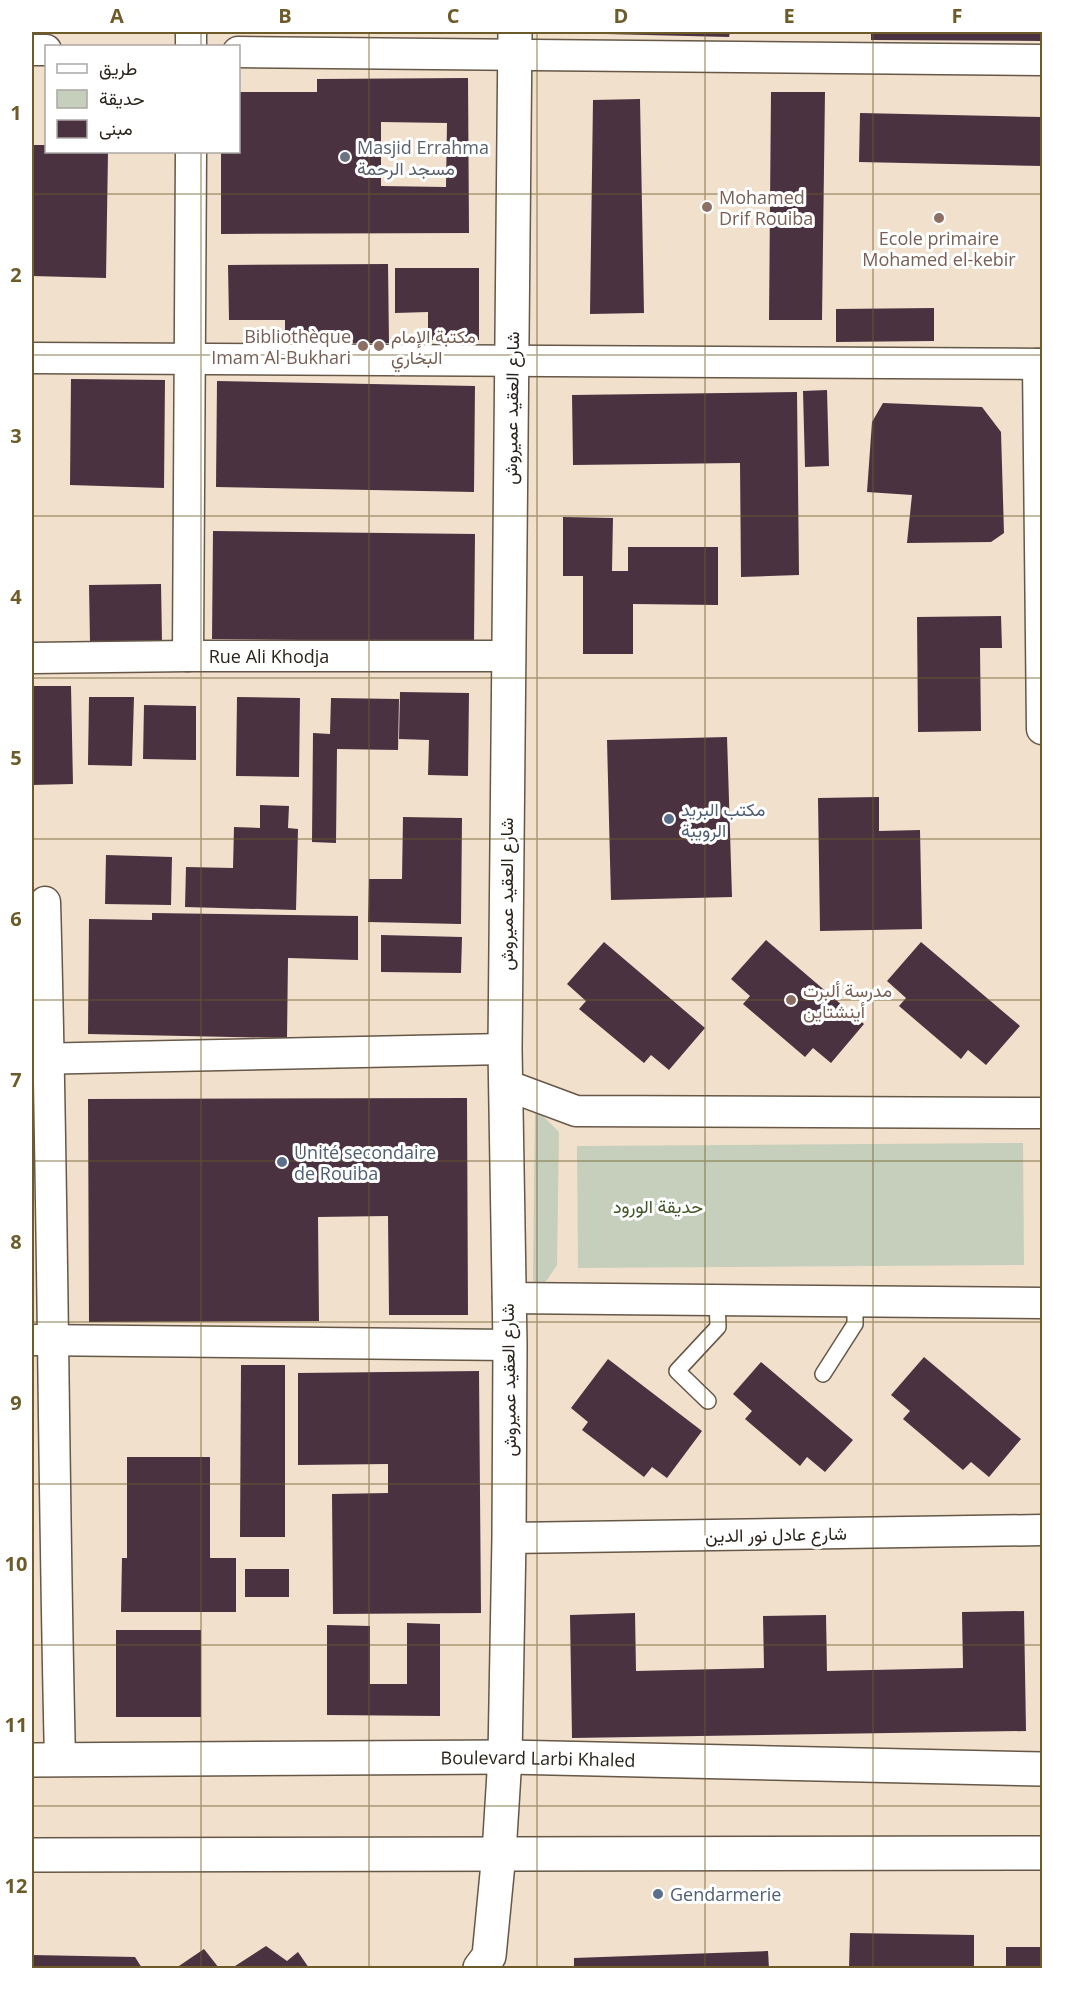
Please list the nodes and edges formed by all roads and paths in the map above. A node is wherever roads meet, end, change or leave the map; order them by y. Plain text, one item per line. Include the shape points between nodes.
1 (515, 42) edge
2 (749, 44) edge
3 (842, 44) edge
4 (240, 52) edge
5 (1042, 60) edge
6 (191, 153) edge
7 (32, 358) edge
8 (190, 359) junction
9 (511, 362) junction
10 (1040, 364) edge
11 (188, 656) junction
12 (508, 656) junction
13 (32, 658) edge
14 (1042, 729) edge
15 (45, 902) dead end
16 (505, 1049) junction
17 (40, 1059) edge
18 (506, 1085) junction
19 (1042, 1113) edge
20 (508, 1298) junction
21 (717, 1300) junction
22 (855, 1301) junction
23 (1042, 1303) edge
24 (42, 1339) edge
25 (510, 1345) junction
26 (823, 1374) dead end
27 (708, 1401) dead end
28 (1042, 1530) edge
29 (509, 1538) junction
30 (44, 1579) edge
31 (505, 1757) junction
32 (46, 1759) edge
33 (1042, 1769) edge
34 (500, 1853) junction
35 (1042, 1853) edge
36 (32, 1855) edge
37 (480, 1968) edge

1 - 2 street
1 - 4 street
1 - 9 main road, شارع العقيد عميروش
2 - 3 street
3 - 5 street
6 - 8 street
7 - 8 street
8 - 9 street
8 - 11 street
9 - 10 street
9 - 12 main road, شارع العقيد عميروش
10 - 14 street
11 - 12 street, Rue Ali Khodja
11 - 13 street, Rue Ali Khodja
12 - 16 main road, شارع العقيد عميروش
15 - 17 street
16 - 17 street
16 - 18 main road, شارع العقيد عميروش
17 - 24 street
18 - 19 street via 576,1111
18 - 20 main road, شارع العقيد عميروش
20 - 21 street
20 - 25 main road, شارع العقيد عميروش
21 - 22 street
21 - 27 lane via 718,1327 677,1371
22 - 23 street
22 - 26 lane via 855,1324
24 - 25 street
24 - 30 street
25 - 29 main road, شارع العقيد عميروش
28 - 29 street, شارع عادل نور الدين
29 - 31 main road, شارع العقيد عميروش
30 - 32 street
31 - 32 main road, Boulevard Larbi Khaled
31 - 33 main road, Boulevard Larbi Khaled
31 - 34 main road, شارع العقيد عميروش
34 - 35 main road
34 - 36 main road
34 - 37 main road, شارع العقيد عميروش via 489,1956

